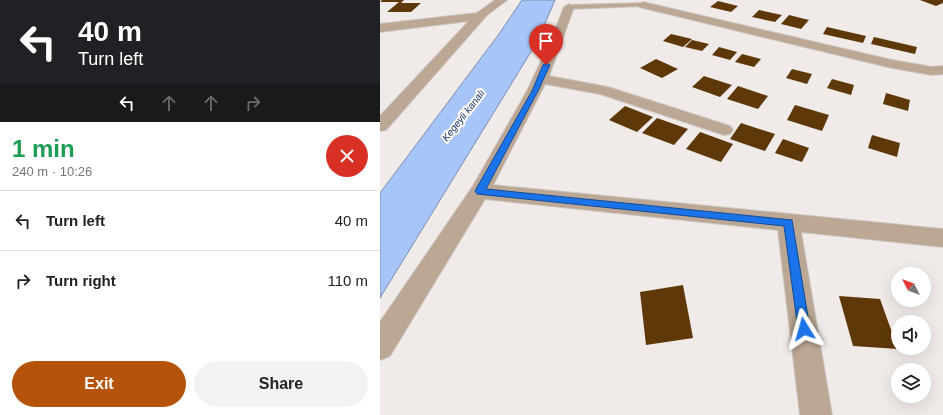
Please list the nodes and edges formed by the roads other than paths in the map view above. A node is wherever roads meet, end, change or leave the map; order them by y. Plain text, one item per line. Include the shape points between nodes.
1 (502, 0) edge
2 (643, 5) joint
3 (569, 7) joint
4 (481, 16) junction
5 (380, 28) edge
6 (943, 70) edge
7 (541, 79) junction
8 (380, 126) edge
9 (724, 130) dead end
10 (480, 191) junction
11 (788, 222) junction
12 (943, 238) edge
13 (380, 346) edge
14 (816, 415) edge

1 - 4 street
2 - 3 lane
2 - 6 street via 892,64 932,71
3 - 7 street
4 - 5 street
4 - 8 street
7 - 9 street via 604,90
7 - 10 street
10 - 11 street
10 - 13 street
11 - 12 street
11 - 14 street

